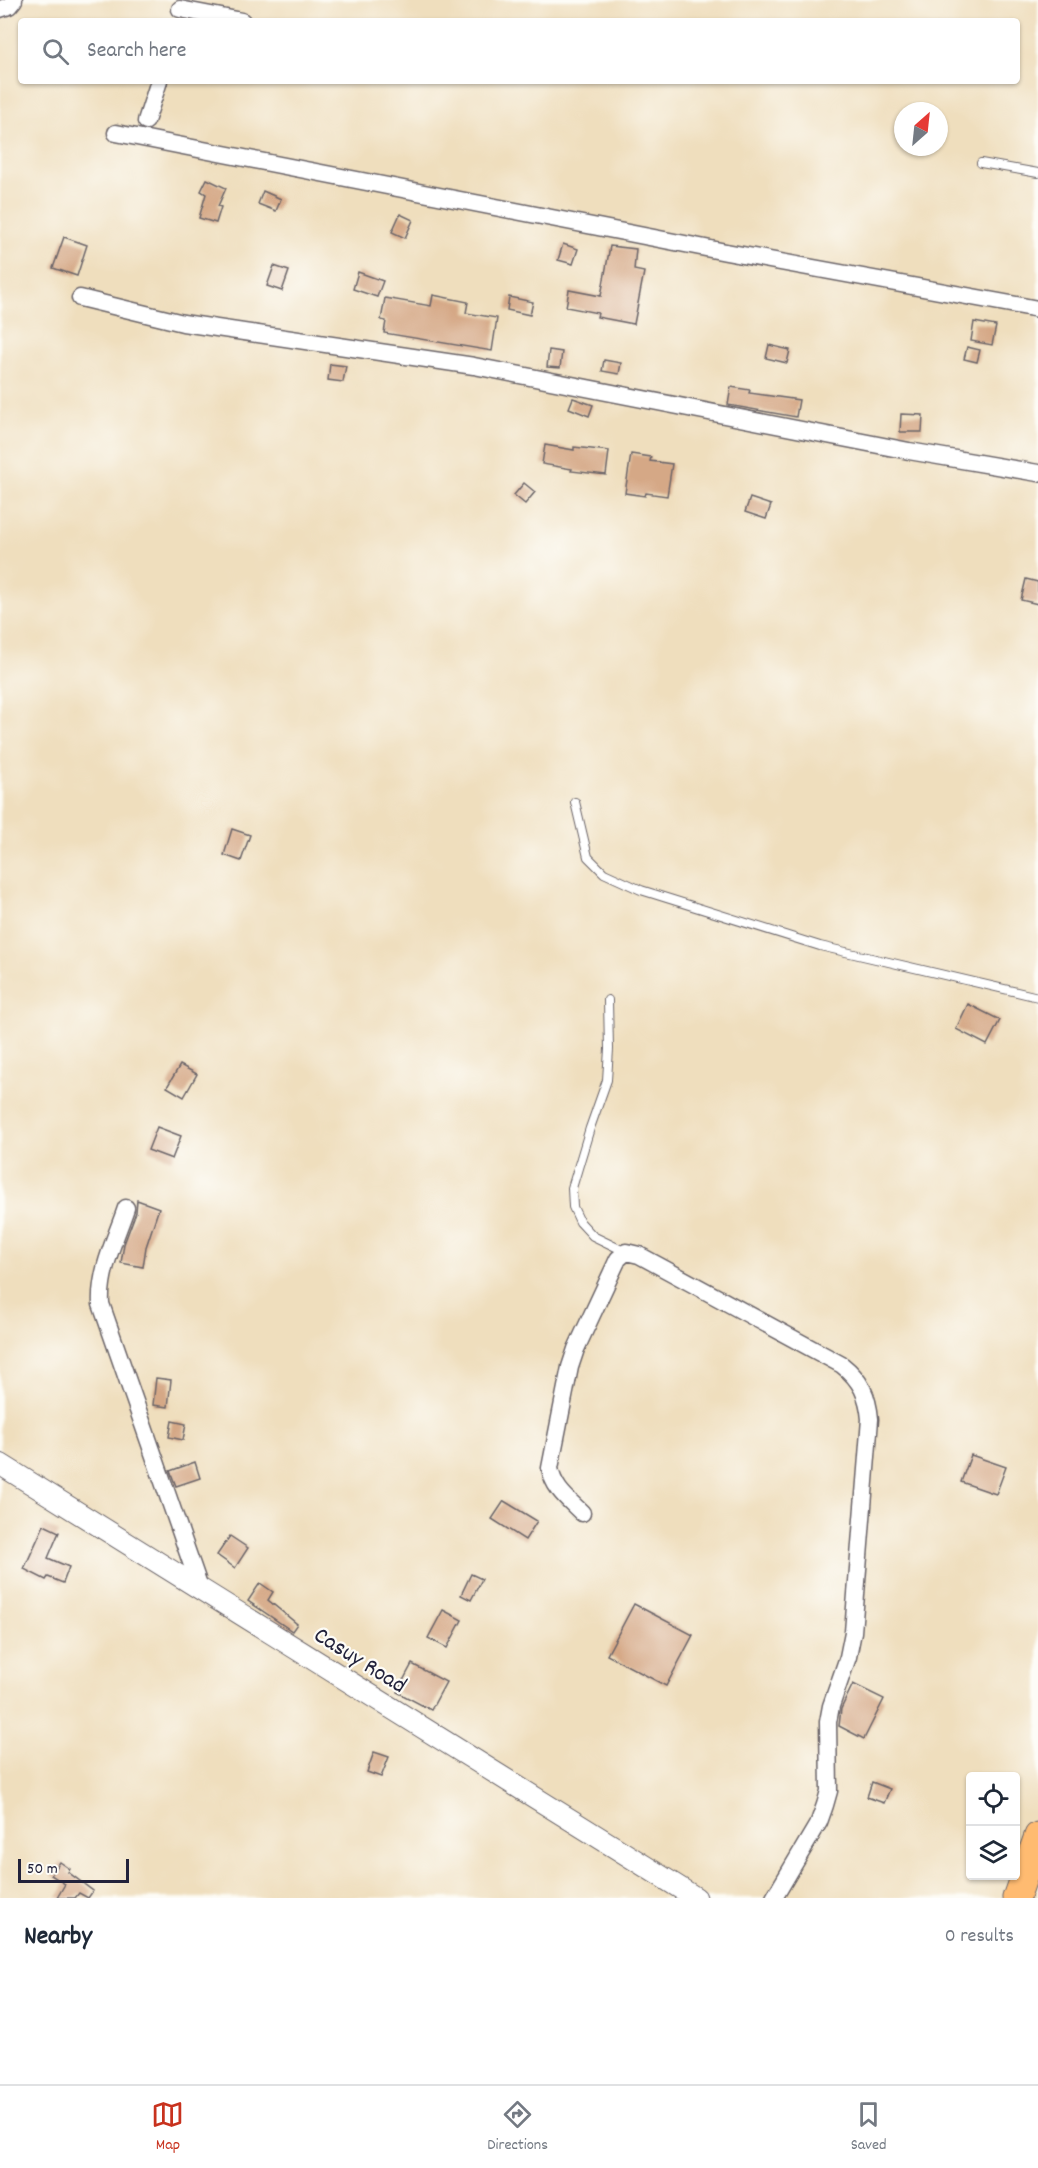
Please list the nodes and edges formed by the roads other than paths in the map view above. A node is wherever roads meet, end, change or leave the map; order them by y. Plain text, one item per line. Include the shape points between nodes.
1 (14, 0) edge
2 (0, 9) edge
3 (180, 10) edge
4 (225, 18) edge
5 (158, 84) edge
6 (146, 121) dead end
7 (116, 133) dead end
8 (981, 163) dead end
9 (1038, 173) edge
10 (80, 298) dead end
11 (1038, 309) edge
12 (1038, 473) edge
13 (575, 802) dead end
14 (1038, 997) edge
15 (608, 1000) dead end
16 (126, 1208) dead end
17 (626, 1252) junction
18 (0, 1464) edge
19 (582, 1513) dead end
20 (200, 1588) junction
21 (1038, 1836) edge
22 (696, 1898) edge
23 (774, 1898) edge
24 (1016, 1898) edge

1 - 2 street
3 - 4 street
5 - 6 street
7 - 11 street
8 - 9 lane
10 - 12 street via 183,323 474,366
13 - 14 lane via 588,857 604,873 640,890 820,946
15 - 17 lane via 607,1080 572,1188 573,1208 593,1236
16 - 20 street via 103,1277 101,1304
17 - 19 street via 618,1259 576,1349 550,1468 558,1488
17 - 23 street via 639,1255 842,1365 863,1387 868,1403 870,1419 853,1632 828,1722 829,1791 819,1821
18 - 20 street, Casuy Road
20 - 22 street, Casuy Road
21 - 24 main road

